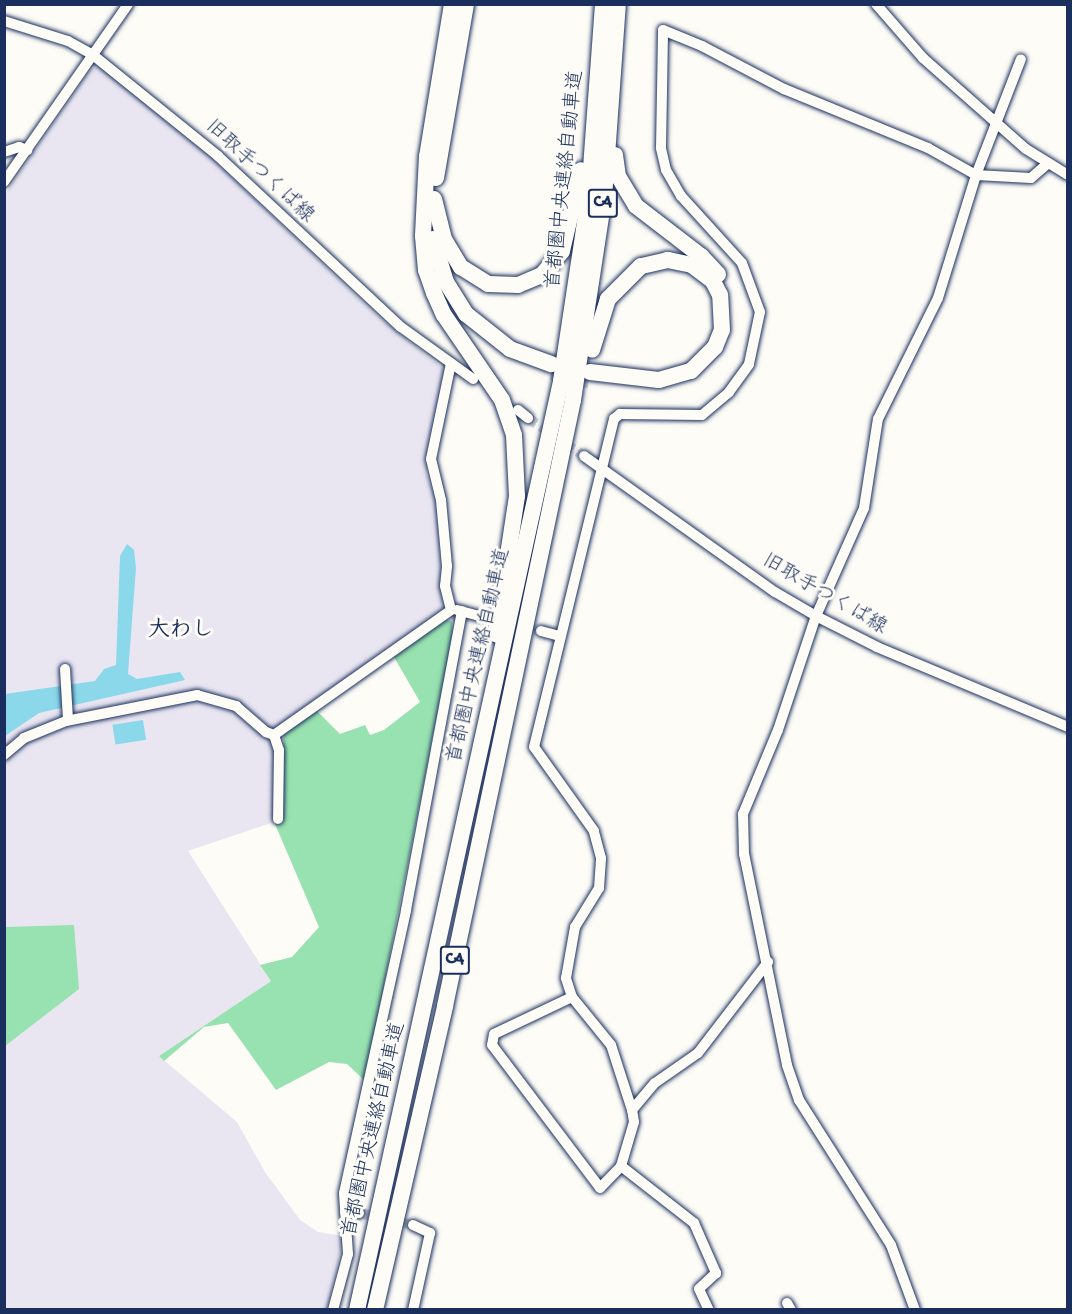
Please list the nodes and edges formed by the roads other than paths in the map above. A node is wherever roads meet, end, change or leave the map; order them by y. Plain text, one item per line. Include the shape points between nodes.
1 (128, 4) edge
2 (452, 4) edge
3 (466, 4) edge
4 (603, 4) edge
5 (620, 4) edge
6 (876, 4) edge
7 (4, 21) edge
8 (93, 55) junction
9 (1021, 59) dead end
10 (598, 98) junction
11 (997, 123) junction
12 (27, 150) junction
13 (4, 152) edge
14 (1046, 165) junction
15 (1068, 175) edge
16 (976, 176) junction
17 (4, 182) edge
18 (434, 199) junction
19 (426, 259) junction
20 (451, 363) junction
21 (473, 379) dead end
22 (518, 410) dead end
23 (528, 417) tunnel mouth
24 (584, 456) tunnel mouth
25 (603, 471) junction
26 (531, 609) junction
27 (456, 610) junction
28 (816, 616) junction
29 (484, 617) dead end
30 (541, 631) dead end
31 (560, 636) junction
32 (65, 669) dead end
33 (68, 716) junction
34 (1068, 727) edge
35 (274, 735) junction
36 (4, 755) edge
37 (475, 777) junction
38 (278, 819) dead end
39 (768, 962) junction
40 (572, 997) junction
41 (633, 1110) junction
42 (621, 1166) junction
43 (345, 1212) junction
44 (359, 1213) tunnel mouth
45 (413, 1225) tunnel mouth
46 (333, 1310) edge
47 (357, 1310) edge
48 (375, 1310) edge
49 (413, 1310) edge
50 (709, 1310) edge
51 (915, 1310) edge

1 - 8 street
2 - 19 highway via 427,156 423,201
3 - 18 highway
4 - 10 highway, 首都圏中央連絡自動車道 / C4
5 - 26 highway, 首都圏中央連絡自動車道 / C4 via 604,198 590,306
5 - 26 highway via 615,151 618,176 636,206 713,268 729,295 732,313 726,347 717,363 690,382 646,388 590,376 659,380 691,371 716,347 722,330 720,295 712,281 692,265 668,260 650,262 631,273 608,299 594,340 552,544
6 - 11 street via 899,35
7 - 8 street, 旧取手つくば線 via 68,41
8 - 12 street
8 - 20 street, 旧取手つくば線 via 218,156 385,314
9 - 11 street
10 - 18 highway via 589,117 568,235 554,265 542,275 518,285 502,286 474,278 451,253
10 - 37 highway, 首都圏中央連絡自動車道 / C4 via 589,195 561,381
11 - 14 street
11 - 16 street
12 - 13 street via 19,147
12 - 17 street
14 - 15 street
14 - 16 street via 1031,178
16 - 25 street via 928,148 784,89 663,30 661,148 666,170 681,196 742,263 760,312 757,337 749,364 702,415 620,414 614,419
16 - 28 street via 938,298 879,419 864,508
18 - 19 highway via 433,242 440,268 466,314 510,349 551,368 500,353 472,332 451,308
19 - 37 highway via 426,270 444,315 502,400 518,457 514,525
20 - 21 street, 旧取手つくば線
20 - 27 street via 431,459 441,500 445,586
22 - 23 street
24 - 25 street, 旧取手つくば線
25 - 28 street, 旧取手つくば線 via 775,592
25 - 31 street
26 - 48 highway, 首都圏中央連絡自動車道 / C4
27 - 29 street
27 - 35 street
27 - 43 street via 406,910 344,1193
28 - 34 street, 旧取手つくば線 via 877,647
28 - 39 street via 778,730 743,814 744,854
30 - 31 street
31 - 40 street via 534,747 594,831 601,858 599,888 575,927 570,945 566,978
32 - 33 street
33 - 35 street via 197,695 236,706
33 - 36 street via 24,738
35 - 38 street via 279,750
37 - 47 highway, 首都圏中央連絡自動車道 / C4
39 - 41 street via 698,1053 655,1083
39 - 51 street via 787,1065 799,1101 891,1245
40 - 41 street via 611,1045
40 - 42 street via 494,1034 492,1045 600,1188
41 - 42 street via 634,1122
42 - 50 street via 694,1222 716,1273 699,1289
43 - 44 street
43 - 46 street via 348,1254
45 - 49 street via 430,1233

